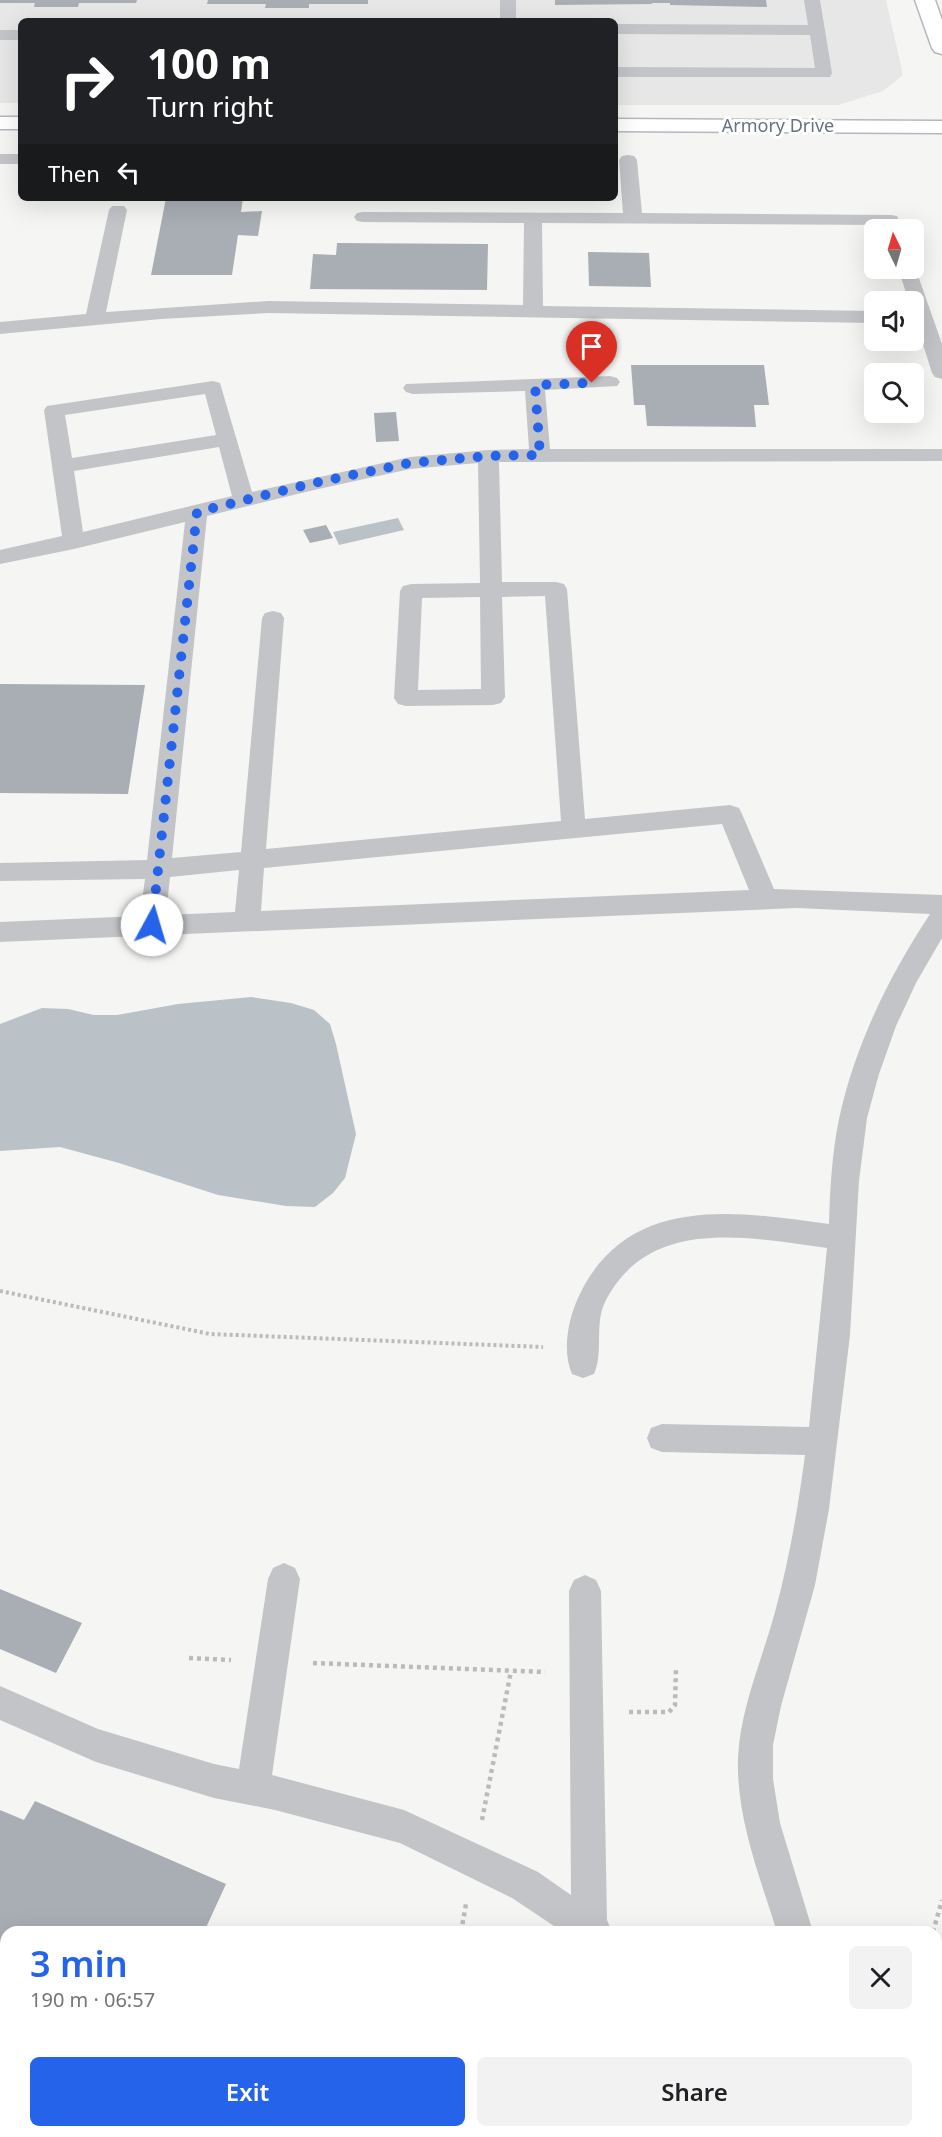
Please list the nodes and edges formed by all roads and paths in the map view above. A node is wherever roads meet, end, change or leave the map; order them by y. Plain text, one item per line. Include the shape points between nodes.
1 (508, 0) edge
2 (812, 0) edge
3 (924, 0) edge
4 (508, 18) edge
5 (618, 29) edge
6 (817, 30) junction
7 (0, 35) edge
8 (18, 35) edge
9 (942, 48) edge
10 (618, 72) edge
11 (0, 123) edge
12 (18, 123) edge
13 (618, 126) edge
14 (942, 127) edge
15 (0, 159) edge
16 (18, 159) edge
17 (628, 160) dead end
18 (118, 210) dead end
19 (363, 217) dead end
20 (533, 218) junction
21 (633, 219) junction
22 (864, 220) edge
23 (533, 312) junction
24 (864, 317) edge
25 (95, 319) junction
26 (0, 328) edge
27 (924, 330) edge
28 (942, 373) edge
29 (610, 382) dead end
30 (535, 385) junction
31 (413, 388) dead end
32 (227, 438) junction
33 (540, 455) junction
34 (942, 455) edge
35 (488, 456) junction
36 (63, 466) junction
37 (244, 500) junction
38 (197, 512) junction
39 (74, 542) junction
40 (0, 557) edge
41 (492, 590) junction
42 (273, 618) dead end
43 (573, 830) junction
44 (253, 860) junction
45 (158, 869) junction
46 (0, 872) edge
47 (766, 900) junction
48 (942, 905) edge
49 (942, 917) edge
50 (247, 921) junction
51 (152, 925) junction
52 (0, 932) edge
53 (842, 1238) junction
54 (0, 1291) edge
55 (583, 1356) joint
56 (662, 1438) dead end
57 (822, 1441) junction
58 (284, 1580) dead end
59 (585, 1591) dead end
60 (189, 1658) dead end
61 (272, 1662) junction
62 (676, 1667) dead end
63 (511, 1671) junction
64 (586, 1674) junction
65 (0, 1703) edge
66 (627, 1712) dead end
67 (253, 1788) junction
68 (474, 1861) junction
69 (942, 1900) edge
70 (462, 1926) edge
71 (586, 1926) edge
72 (592, 1926) edge
73 (793, 1926) edge
74 (935, 1926) edge

1 - 4 lane
2 - 6 lane
3 - 9 street
5 - 6 lane
6 - 10 lane via 824,73
7 - 8 lane
11 - 12 street
13 - 14 street, Armory Drive
15 - 16 lane
17 - 21 lane
18 - 25 lane
19 - 20 lane
20 - 21 lane
20 - 23 lane
21 - 22 lane
23 - 24 lane
23 - 25 lane via 268,307
25 - 26 lane
27 - 28 lane
29 - 30 lane
30 - 31 lane
30 - 33 lane
32 - 36 lane
32 - 36 lane via 213,387 54,410
32 - 37 lane
33 - 34 lane
33 - 35 lane
35 - 37 lane via 410,463
35 - 41 lane
36 - 39 lane
37 - 38 lane
38 - 39 lane
38 - 45 lane
39 - 40 lane
41 - 41 lane via 493,697 406,698 411,591
41 - 43 lane via 556,590
42 - 44 lane
43 - 44 lane
43 - 47 lane via 730,814
44 - 45 lane
44 - 50 lane
45 - 46 lane
45 - 51 lane
47 - 48 lane
47 - 50 lane
49 - 53 lane via 902,983 869,1060 849,1144
50 - 51 lane
51 - 52 lane
53 - 55 lane via 746,1226 705,1227 668,1232 639,1244 618,1262 592,1300 582,1333
53 - 57 lane
54 - 55 path via 210,1334
56 - 57 lane
57 - 73 lane via 795,1602 758,1724 755,1761 759,1801
58 - 61 lane
59 - 64 lane
60 - 61 path
61 - 63 path
61 - 67 lane
62 - 66 path via 675,1705 669,1712
63 - 64 path
63 - 68 path
64 - 72 lane
65 - 67 lane via 96,1745
67 - 68 lane via 404,1827
68 - 70 path
68 - 71 lane via 525,1885
69 - 74 path

